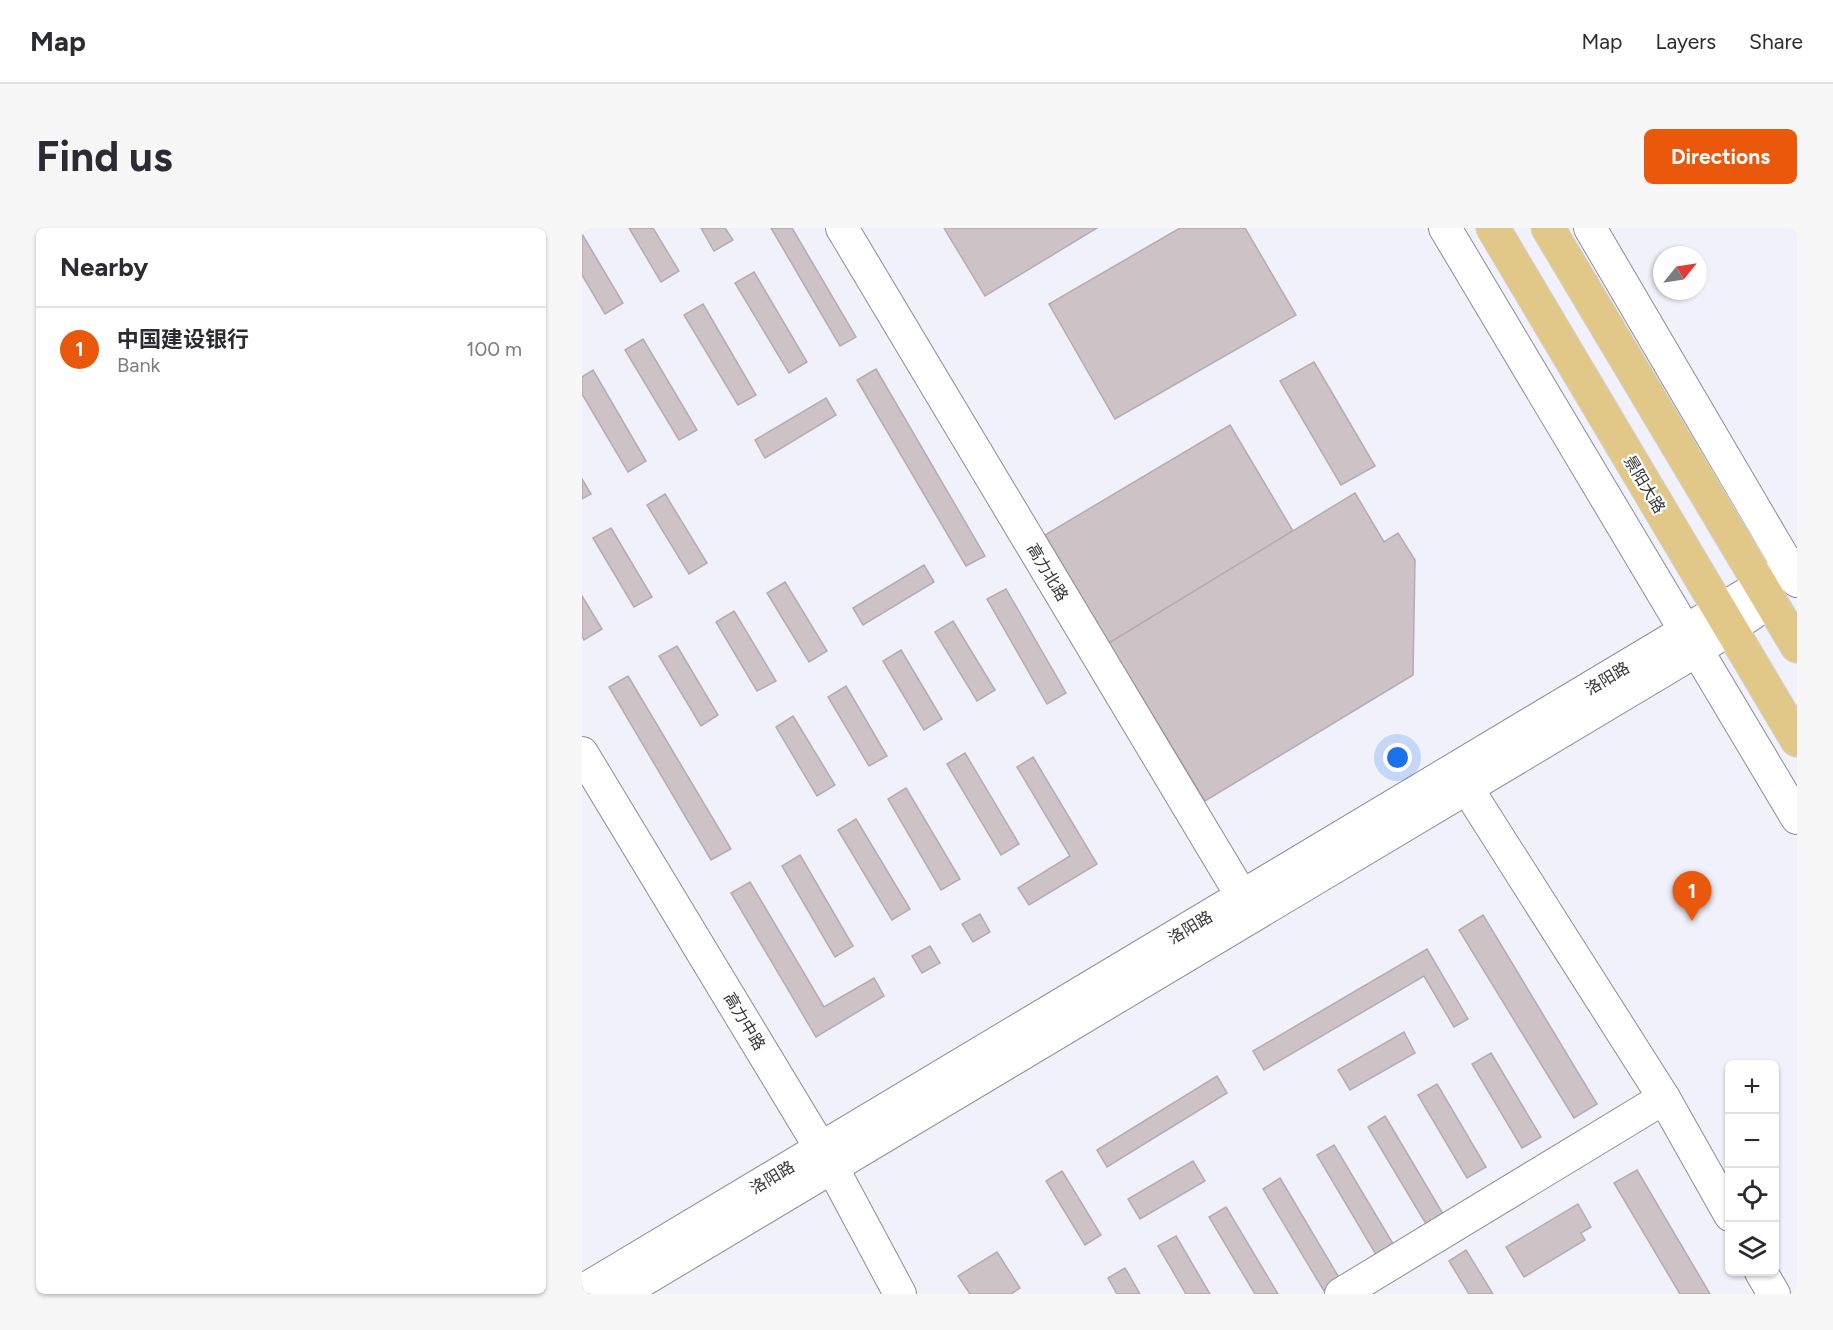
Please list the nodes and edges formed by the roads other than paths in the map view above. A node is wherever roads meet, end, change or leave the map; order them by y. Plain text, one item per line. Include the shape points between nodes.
1 (842, 228) edge
2 (1445, 228) edge
3 (1492, 228) edge
4 (1548, 228) edge
5 (1590, 228) edge
6 (1785, 581) edge
7 (1725, 619) junction
8 (1690, 641) junction
9 (1797, 646) edge
10 (1797, 740) edge
11 (582, 753) edge
12 (1467, 788) junction
13 (1797, 818) edge
14 (1247, 907) junction
15 (1664, 1098) junction
16 (827, 1157) junction
17 (1725, 1206) edge
18 (1763, 1276) edge
19 (582, 1291) edge
20 (620, 1294) edge
21 (900, 1294) edge
22 (1341, 1294) edge
23 (1774, 1294) edge

1 - 14 street, 高力北路
2 - 8 street
3 - 7 main road, 景阳大路
4 - 6 main road
5 - 6 street
6 - 7 street, 洛阳路
6 - 9 main road
7 - 8 street, 洛阳路
7 - 10 main road, 景阳大路
8 - 12 street, 洛阳路
8 - 13 street
8 - 14 street, 洛阳路
11 - 16 street, 高力中路
12 - 14 street, 洛阳路
12 - 15 street
14 - 16 street, 洛阳路
15 - 17 street
15 - 22 street
16 - 19 street, 洛阳路
16 - 20 street, 洛阳路
16 - 21 street, 高力中路
18 - 23 street

